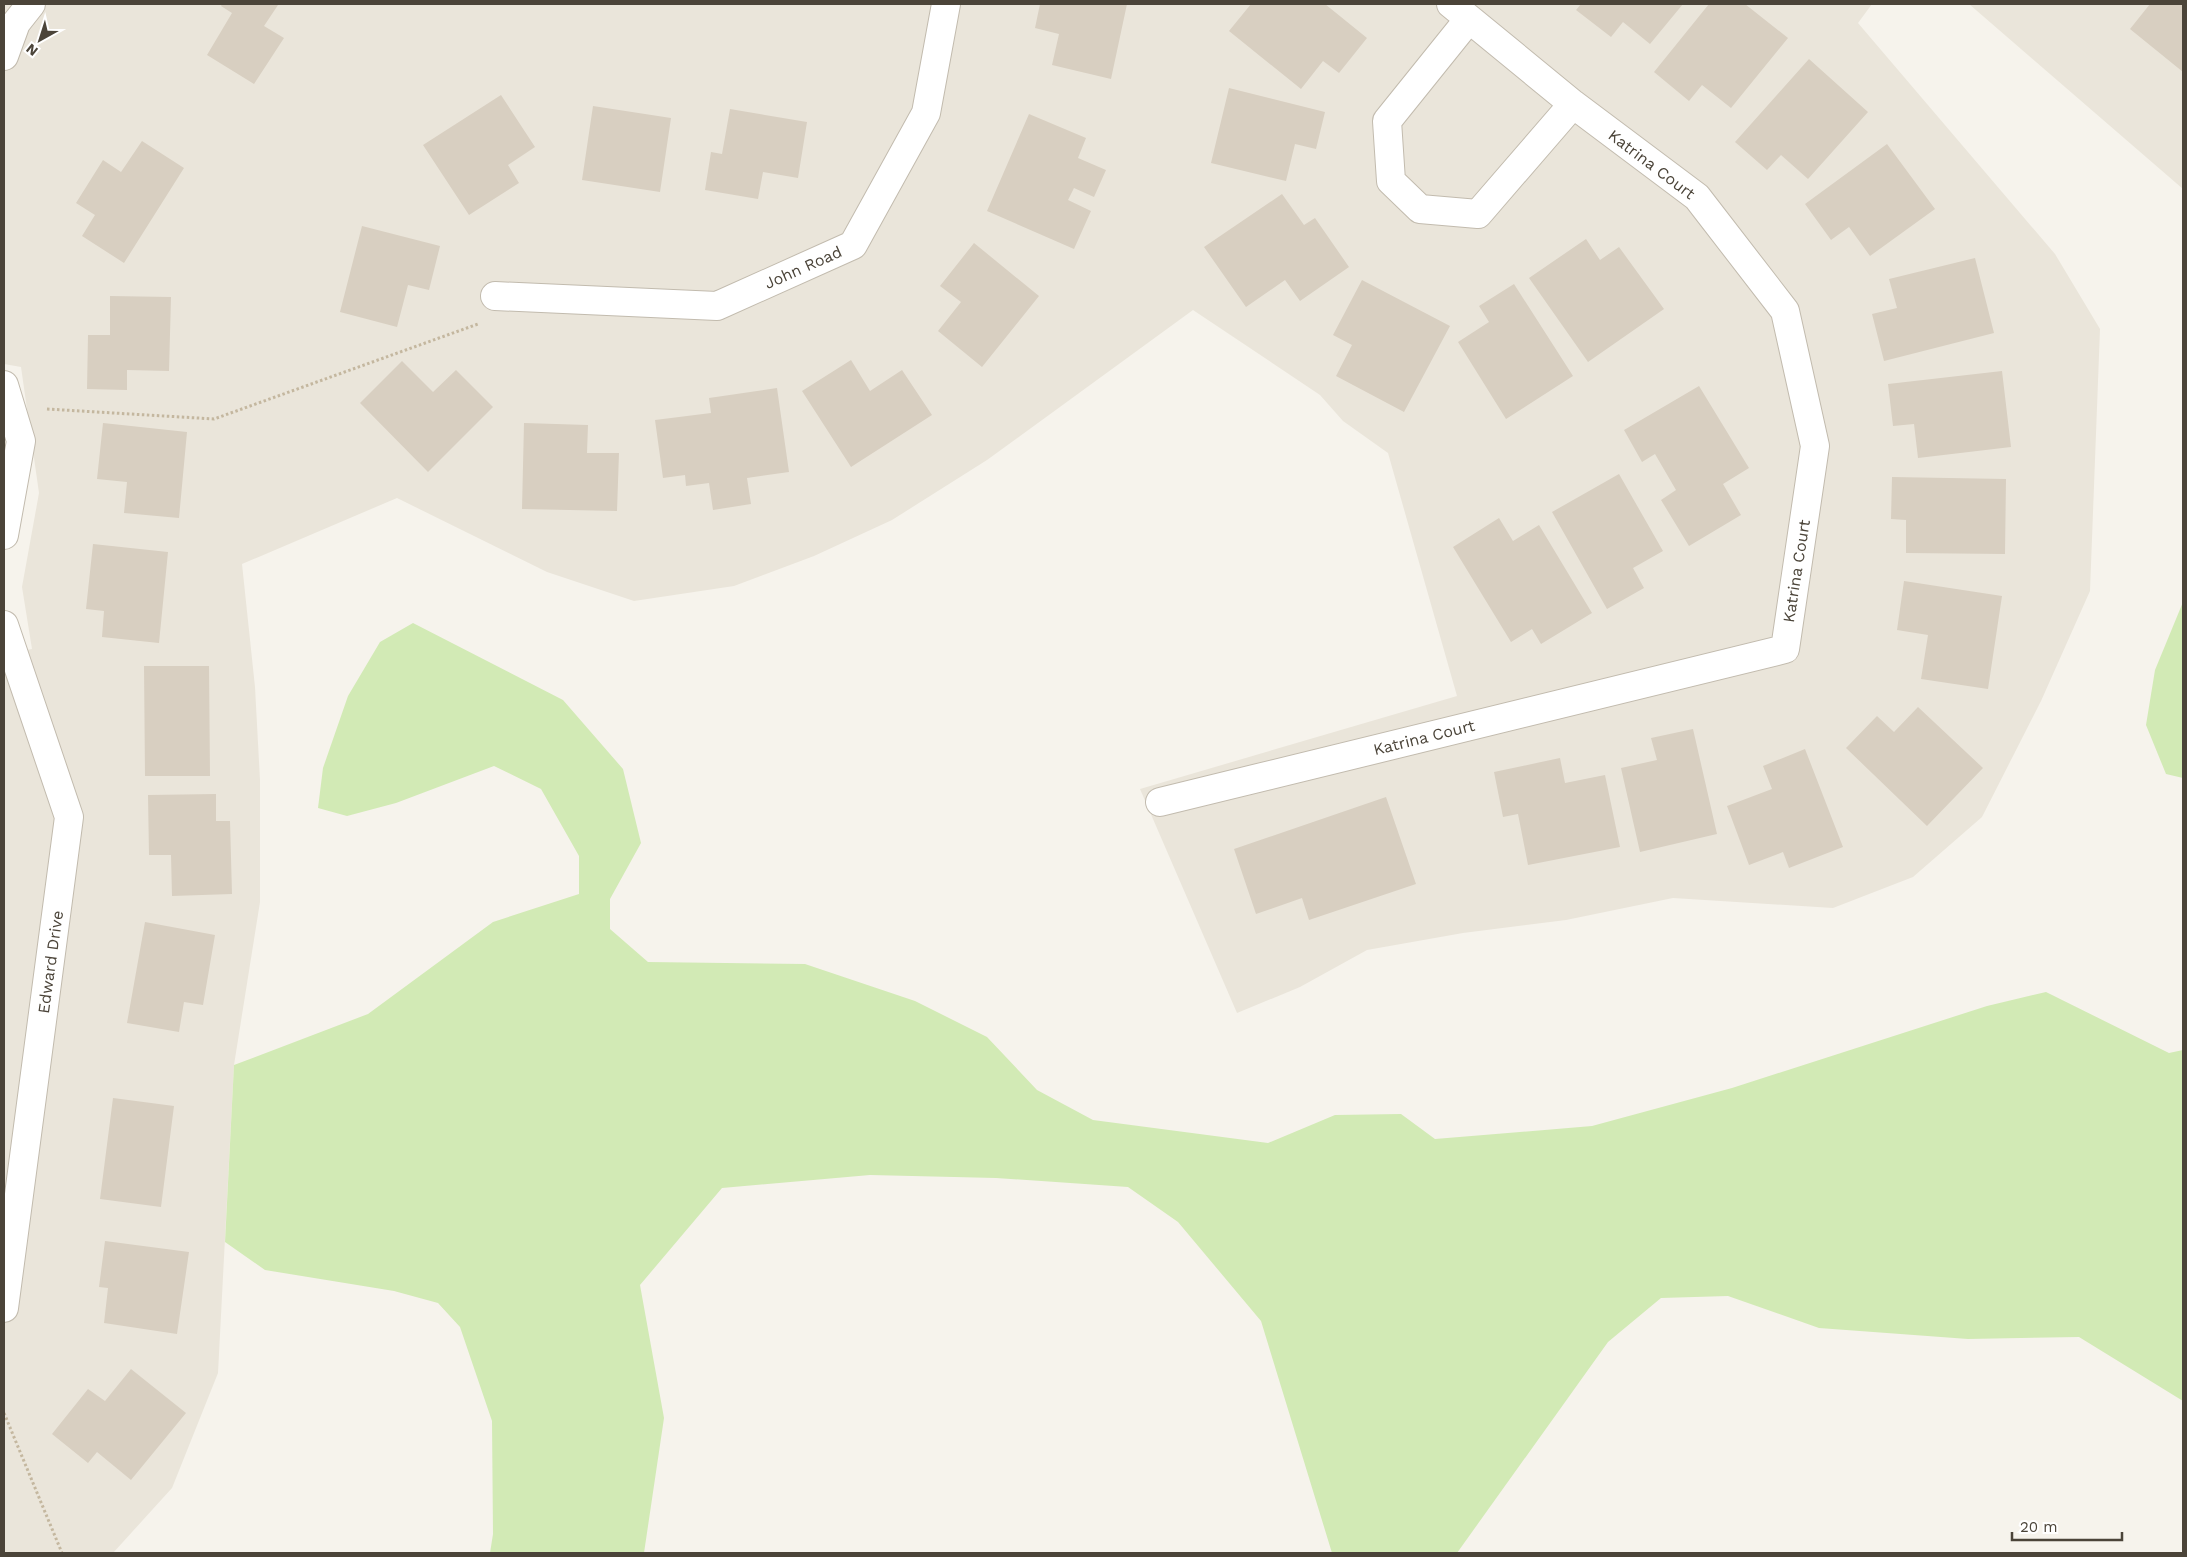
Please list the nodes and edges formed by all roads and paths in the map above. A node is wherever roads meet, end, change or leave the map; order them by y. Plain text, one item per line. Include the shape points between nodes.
1 (946, 4) edge
2 (1460, 11) edge
3 (17, 14) edge
4 (4, 56) edge
5 (1572, 104) junction
6 (495, 296) joint
7 (7, 396) edge
8 (4, 535) edge
9 (4, 625) edge
10 (1160, 802) dead end
11 (4, 1308) edge
12 (4, 1413) edge
13 (62, 1553) edge

1 - 6 street, John Road via 926,113 853,245 717,306
2 - 5 street, Katrina Court
2 - 5 street via 1387,121 1391,181 1420,209 1478,214
3 - 4 street
5 - 10 street, Katrina Court via 1697,197 1785,312 1815,446 1785,649
6 - 7 path via 487,321 214,420
7 - 8 street via 21,441
9 - 11 street, Edward Drive via 69,817
12 - 13 path

